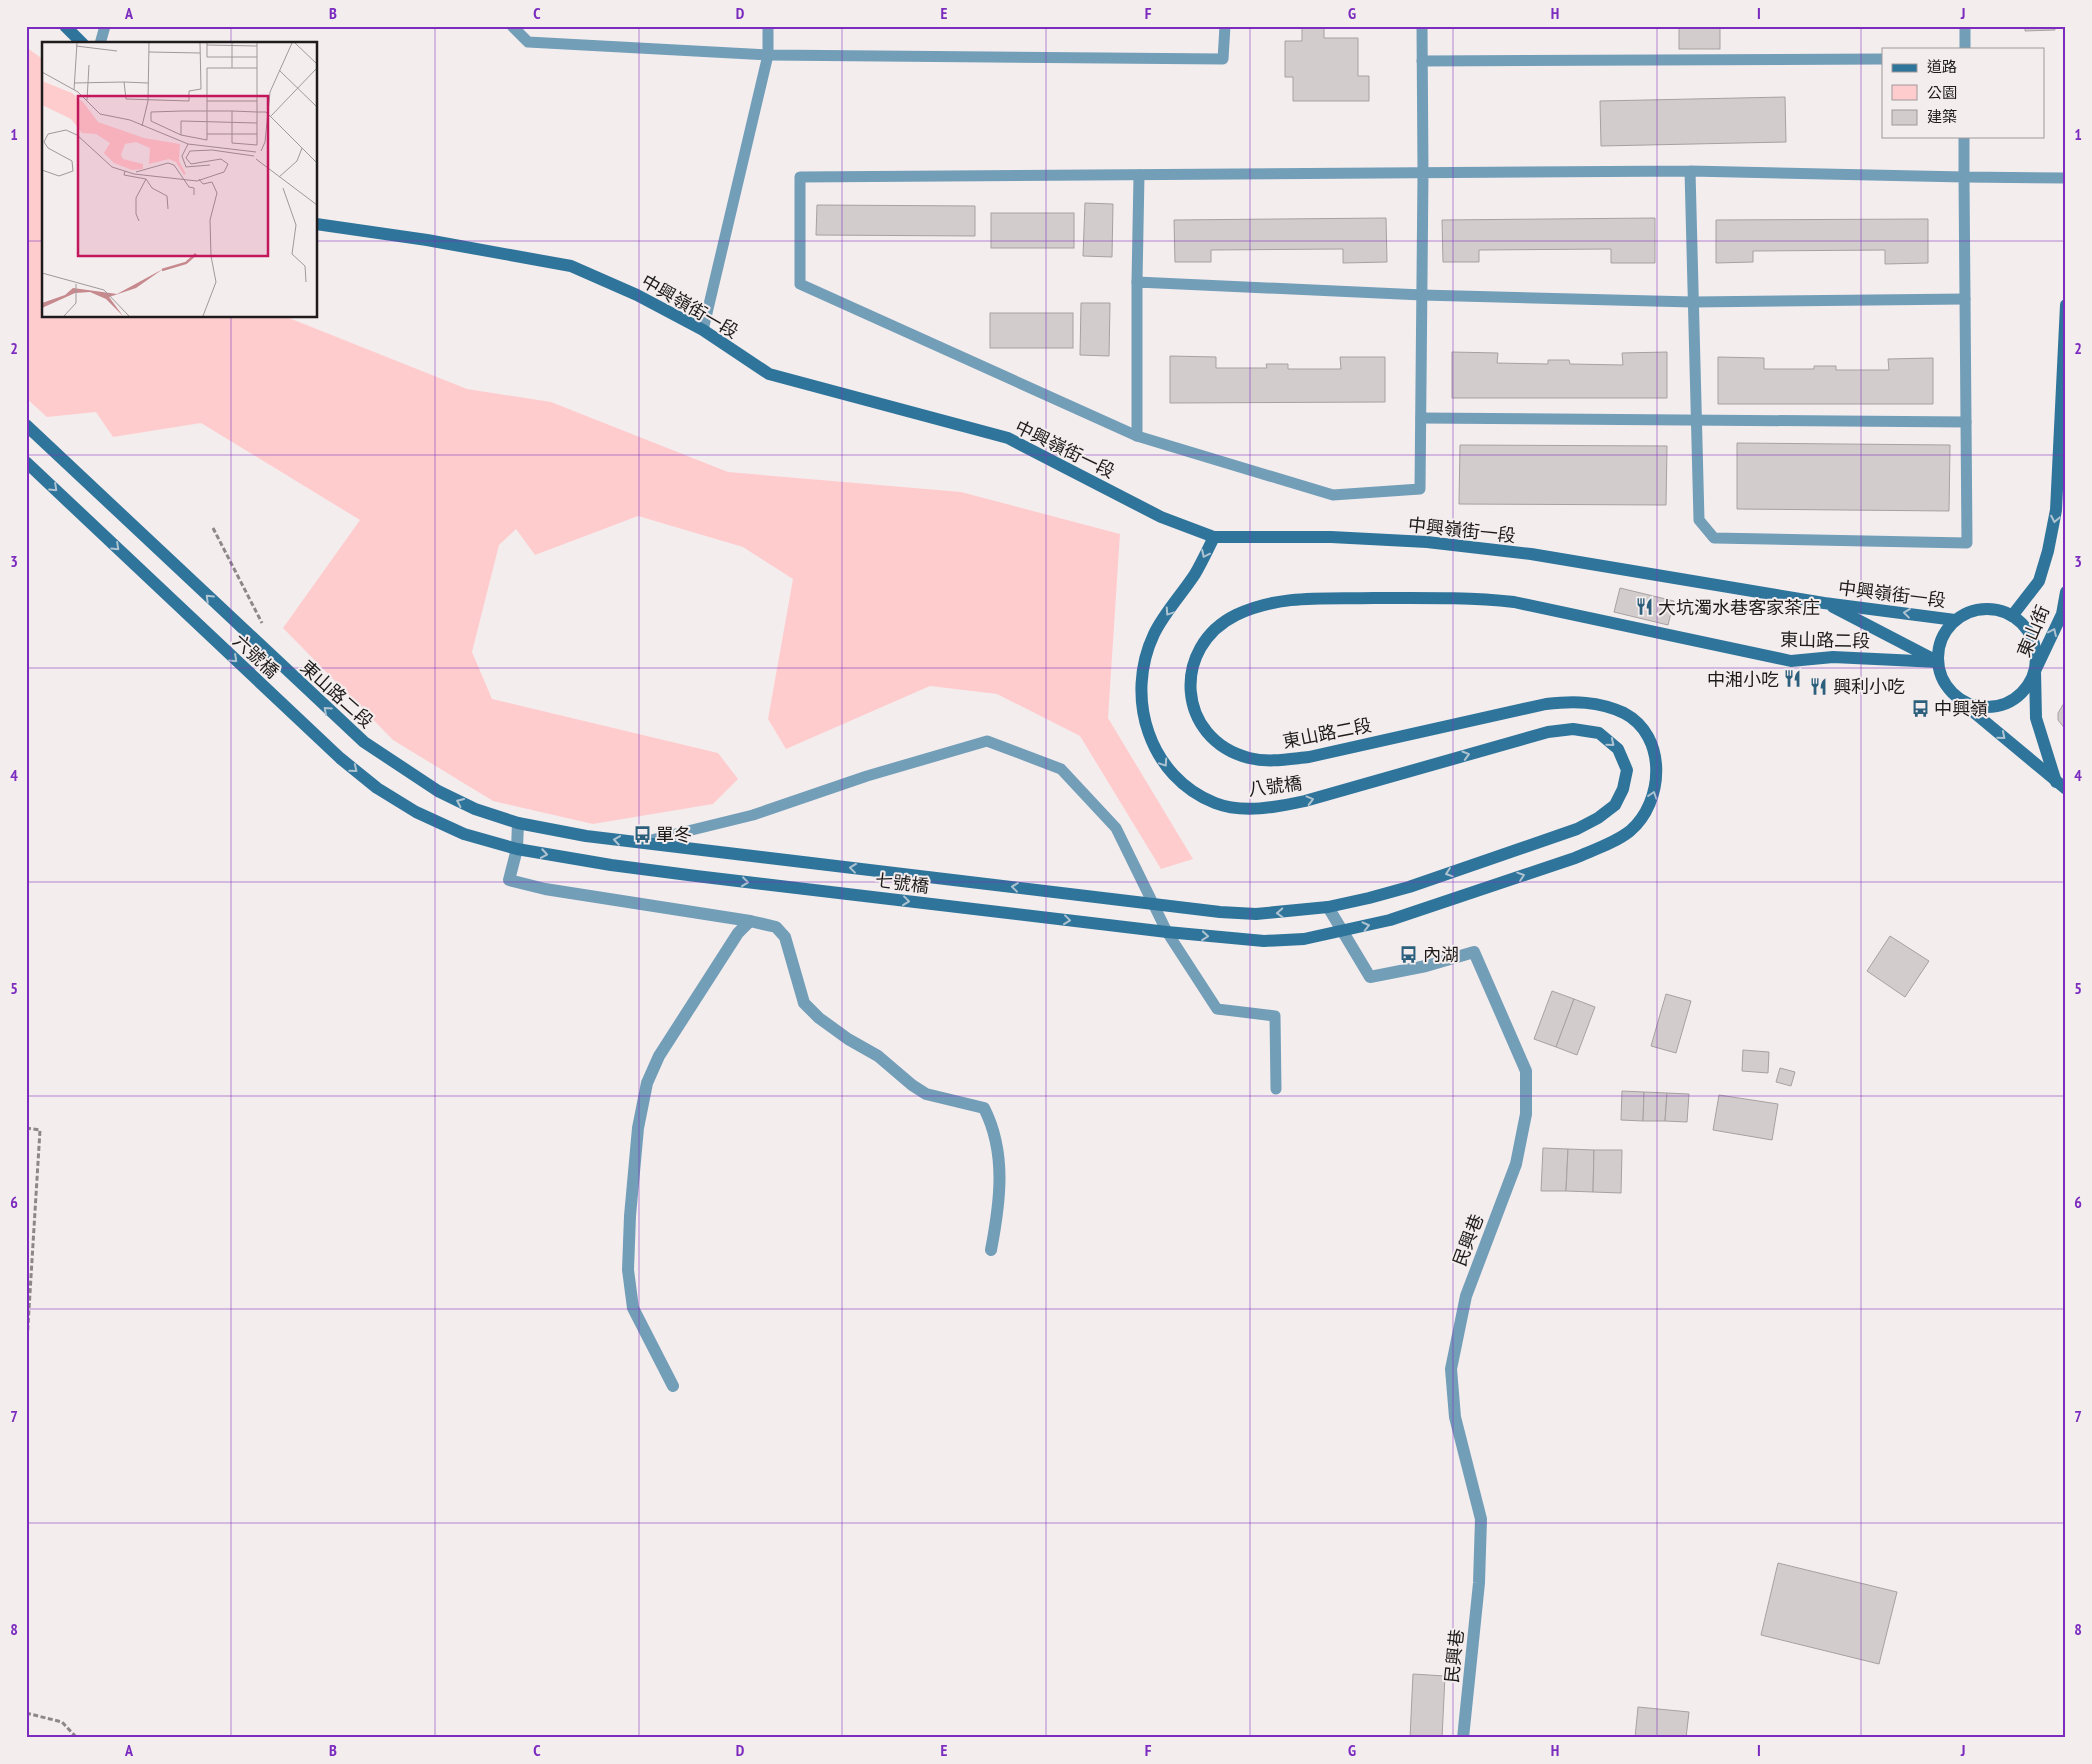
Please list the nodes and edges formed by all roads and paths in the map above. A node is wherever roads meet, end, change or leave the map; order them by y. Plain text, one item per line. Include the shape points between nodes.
1 (65, 26) edge
2 (105, 26) edge
3 (512, 26) edge
4 (768, 26) edge
5 (1224, 26) edge
6 (1422, 26) edge
7 (1965, 26) edge
8 (81, 42) edge
9 (101, 42) edge
10 (1965, 48) edge
11 (768, 55) junction
12 (1882, 59) edge
13 (1422, 61) junction
14 (1964, 138) edge
15 (1690, 171) junction
16 (1423, 173) junction
17 (1139, 175) junction
18 (1964, 177) junction
19 (2066, 178) edge
20 (318, 224) edge
21 (1137, 282) junction
22 (1422, 295) junction
23 (1965, 299) junction
24 (1693, 302) junction
25 (2066, 306) edge
26 (703, 330) junction
27 (1421, 418) junction
28 (1697, 420) junction
29 (1966, 422) junction
30 (26, 425) edge
31 (1137, 436) junction
32 (2059, 453) junction
33 (26, 462) edge
34 (2066, 499) edge
35 (213, 528) dead end
36 (1214, 537) junction
37 (2066, 592) edge
38 (1824, 603) junction
39 (2012, 616) junction
40 (1955, 620) junction
41 (265, 628) dead end
42 (1938, 662) junction
43 (2035, 671) junction
44 (1951, 694) junction
45 (2061, 786) edge
46 (518, 823) junction
47 (639, 843) junction
48 (517, 849) junction
49 (700, 851) joint
50 (1151, 903) junction
51 (1328, 907) junction
52 (750, 921) junction
53 (1104, 924) joint
54 (1167, 932) junction
55 (1341, 932) junction
56 (1276, 1089) dead end
57 (26, 1128) edge
58 (991, 1250) dead end
59 (26, 1358) edge
60 (673, 1386) dead end
61 (26, 1713) edge
62 (77, 1738) edge
63 (1463, 1738) edge

1 - 8 main road
2 - 9 lane
3 - 11 lane via 528,42
4 - 11 lane
5 - 11 lane via 1223,59
6 - 13 lane
7 - 10 lane
11 - 26 lane
12 - 13 lane
13 - 16 lane
14 - 18 lane
15 - 16 lane
15 - 18 lane
15 - 24 lane
16 - 17 lane
16 - 22 lane
17 - 21 lane
17 - 31 lane via 800,177 800,284
18 - 19 lane
18 - 23 lane
20 - 26 main road, 中興嶺街一段 via 572,266
21 - 22 lane
21 - 31 lane
22 - 24 lane
22 - 27 lane
23 - 24 lane
23 - 29 lane
24 - 28 lane
25 - 32 main road, 東山街
26 - 36 main road, 中興嶺街一段 via 770,374 1008,438 1160,516
27 - 28 lane
27 - 31 lane via 1420,489 1333,495
28 - 29 lane
28 - 29 lane via 1699,520 1714,538 1967,543
46 -> 30 main road, 東山路二段 via 475,809 438,791 364,742
32 - 34 main road, 東山街
32 -> 39 main road, 東山街 via 2056,510 2048,551 2039,581
33 -> 48 main road, 六號橋 via 340,758 377,788 416,812 464,834
35 - 41 path
36 - 38 main road, 中興嶺街一段 via 1331,537 1436,543 1531,554
36 -> 51 main road, 八號橋 via 1196,572 1154,634 1144,666 1141,703 1148,737 1164,766 1188,790 1216,804 1248,809 1278,807 1548,732 1573,729 1599,733 1618,749 1627,770 1624,789 1615,805 1577,829 1409,887
43 -> 37 main road, 東山街 via 2062,614
40 -> 38 main road, 中興嶺街一段
38 - 42 main road, 中興嶺街一段
39 - 40 main road via 1997,610 1981,609 1967,612
39 - 43 main road via 2025,626 2033,640 2037,656
40 - 42 main road via 1939,642
42 - 44 main road via 1943,683
55 -> 42 main road, 東山路二段 via 1408,914 1575,858 1629,831 1645,814 1655,794 1654,750 1643,730 1626,714 1601,704 1572,701 1309,756 1277,761 1248,758 1226,748 1209,735 1197,716 1189,691 1191,666 1202,644 1215,629 1256,606 1291,599 1471,597 1514,602 1791,661 1834,657
43 - 44 main road via 2028,687 2015,699 2000,706 1982,708
43 - 45 main road, 東山街 via 2036,718
44 -> 45 main road, 東山街
47 -> 46 main road, 東山路二段
46 - 48 street
47 - 49 main road, 東山路二段
47 - 50 lane via 753,815 867,776 987,741 1061,769 1116,828
48 - 52 street via 509,880 545,889
48 -> 53 main road, 七號橋 via 696,876
50 -> 49 main road, 七號橋
51 -> 50 main road via 1256,914
50 - 54 lane
51 - 55 street, 民興巷
52 - 58 street via 776,928 785,937 804,1002 819,1018 878,1056 926,1094 984,1108 994,1135 1001,1194
52 - 60 street via 738,933 659,1056 647,1083 638,1128 628,1270 633,1308
53 - 54 main road, 東山路二段
54 -> 55 main road, 東山路二段 via 1264,941 1304,939
54 - 56 lane via 1217,1009 1275,1016
55 - 63 street, 民興巷 via 1370,977 1474,952 1526,1071 1526,1114 1516,1164 1466,1296 1451,1369 1455,1416 1480,1519 1479,1583
57 - 59 path via 40,1130
61 - 62 path via 62,1722

